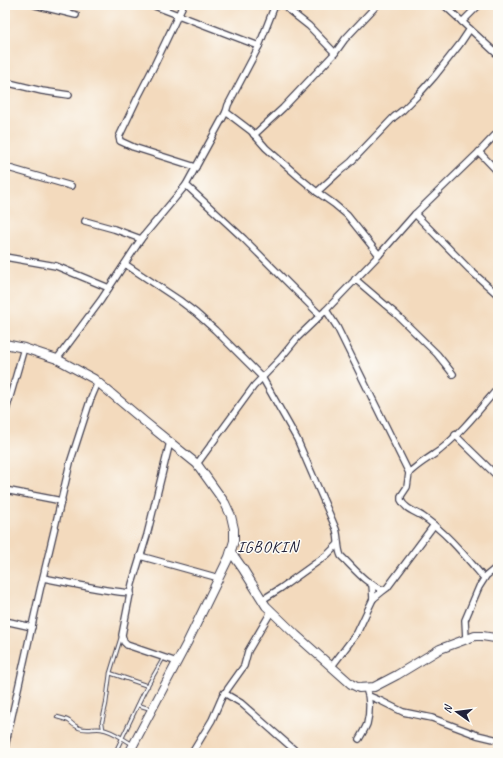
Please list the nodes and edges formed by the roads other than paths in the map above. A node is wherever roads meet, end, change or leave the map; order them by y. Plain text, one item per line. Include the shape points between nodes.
1 (35, 5) edge
2 (152, 5) edge
3 (183, 5) edge
4 (275, 5) edge
5 (284, 5) edge
6 (377, 5) edge
7 (444, 5) edge
8 (479, 5) edge
9 (76, 15) dead end
10 (179, 15) junction
11 (462, 22) junction
12 (470, 30) junction
13 (259, 46) junction
14 (334, 53) junction
15 (498, 56) edge
16 (5, 82) edge
17 (69, 95) dead end
18 (226, 112) junction
19 (498, 132) edge
20 (254, 135) junction
21 (479, 152) junction
22 (5, 167) edge
23 (196, 167) junction
24 (498, 172) edge
25 (186, 185) junction
26 (71, 186) dead end
27 (317, 192) junction
28 (415, 214) junction
29 (85, 221) dead end
30 (141, 239) junction
31 (379, 255) junction
32 (5, 257) edge
33 (125, 264) junction
34 (355, 279) junction
35 (109, 288) junction
36 (498, 296) edge
37 (326, 310) junction
38 (320, 315) junction
39 (5, 344) edge
40 (24, 348) junction
41 (57, 359) junction
42 (453, 374) dead end
43 (262, 377) junction
44 (98, 382) junction
45 (498, 388) edge
46 (5, 414) edge
47 (455, 435) junction
48 (170, 442) junction
49 (197, 464) junction
50 (409, 472) junction
51 (498, 477) edge
52 (5, 490) edge
53 (62, 501) junction
54 (434, 525) junction
55 (338, 544) junction
56 (231, 552) junction
57 (140, 556) junction
58 (498, 566) edge
59 (43, 578) junction
60 (218, 578) junction
61 (484, 578) junction
62 (372, 584) junction
63 (384, 590) junction
64 (130, 593) junction
65 (373, 599) junction
66 (262, 600) junction
67 (271, 612) junction
68 (5, 621) edge
69 (32, 627) junction
70 (122, 635) junction
71 (466, 639) junction
72 (498, 639) edge
73 (127, 645) junction
74 (118, 647) junction
75 (164, 657) junction
76 (177, 662) junction
77 (332, 666) junction
78 (110, 673) junction
79 (148, 686) junction
80 (367, 692) junction
81 (224, 693) junction
82 (138, 705) junction
83 (152, 710) junction
84 (57, 717) dead end
85 (103, 729) junction
86 (122, 738) junction
87 (359, 739) dead end
88 (498, 740) edge
89 (134, 745) junction
90 (5, 747) edge
91 (114, 753) edge
92 (129, 753) edge
93 (192, 753) edge
94 (298, 753) edge

1 - 9 street
2 - 10 street
3 - 10 street
4 - 13 street
5 - 14 street via 309,26
6 - 14 street
7 - 11 street
8 - 11 street
10 - 13 street
10 - 23 street via 119,137 120,141 133,147
11 - 12 street
12 - 15 street
12 - 27 street via 417,96
13 - 18 street
14 - 20 street
16 - 17 street
18 - 20 street
18 - 23 street
19 - 21 street
20 - 27 street
21 - 24 street
21 - 28 street
22 - 26 street
23 - 25 street
25 - 30 street
25 - 38 street
27 - 31 street via 347,215
28 - 31 street
28 - 36 street
29 - 30 street
30 - 33 street
31 - 34 street
32 - 35 street via 56,266
33 - 35 street
33 - 43 street via 196,313
34 - 37 street
34 - 42 street via 396,314 437,354
35 - 41 street
37 - 38 street
37 - 50 street via 337,327
38 - 43 street
39 - 40 main road
40 - 41 main road
40 - 46 street
41 - 44 main road
43 - 49 street
43 - 55 street via 297,439 336,529
44 - 48 main road
44 - 53 street via 70,463
45 - 47 street
47 - 50 street via 439,451
47 - 51 street
48 - 49 main road
48 - 57 street
49 - 56 main road via 225,503 231,516 234,541
50 - 54 street via 407,487 400,500 406,507
52 - 53 street
53 - 59 street
54 - 61 street
54 - 63 street
55 - 62 street via 341,556
55 - 66 street via 327,555
56 - 60 main road
56 - 66 main road
57 - 60 street
57 - 64 street
58 - 61 street
59 - 64 street
59 - 69 street
60 - 76 main road
61 - 71 street via 465,620
62 - 63 street
62 - 65 street
63 - 65 street
64 - 70 street
65 - 77 street via 358,633
66 - 67 main road
67 - 77 main road
67 - 81 street via 248,651 244,666
68 - 69 street
69 - 90 street
70 - 73 street
70 - 74 lane
71 - 72 main road via 475,636
71 - 80 main road via 440,649
73 - 74 lane
73 - 75 street
74 - 78 lane
75 - 76 street
75 - 79 lane
76 - 83 main road
77 - 80 main road via 351,684
78 - 79 lane
78 - 85 lane
79 - 82 lane
80 - 87 street via 369,710 366,725
80 - 88 street via 402,712 432,718
81 - 93 street via 212,720
81 - 94 street via 241,703
82 - 83 lane
82 - 86 lane
83 - 89 main road
84 - 85 lane via 81,728
85 - 86 lane
86 - 89 lane
86 - 91 lane
89 - 92 main road

